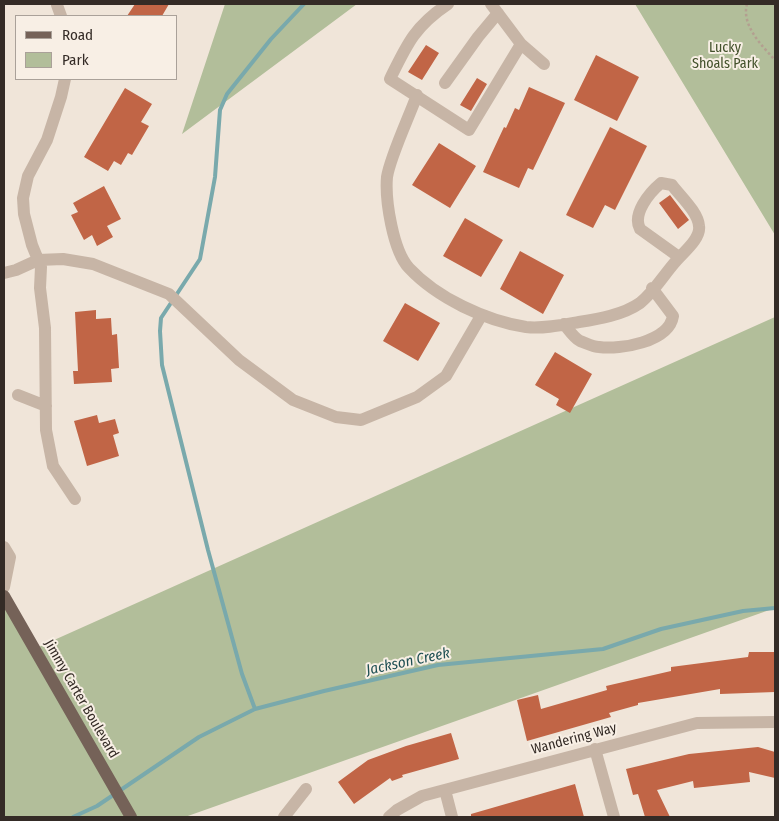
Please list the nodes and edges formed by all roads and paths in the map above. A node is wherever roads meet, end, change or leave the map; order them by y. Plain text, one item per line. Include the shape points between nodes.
1 (448, 4) edge
2 (747, 4) edge
3 (495, 8) edge
4 (521, 44) junction
5 (775, 60) edge
6 (544, 64) dead end
7 (65, 80) edge
8 (445, 83) dead end
9 (417, 96) junction
10 (679, 257) junction
11 (38, 260) junction
12 (10, 272) edge
13 (4, 282) edge
14 (652, 288) junction
15 (481, 316) junction
16 (564, 324) junction
17 (18, 395) dead end
18 (46, 406) junction
19 (75, 499) dead end
20 (4, 547) edge
21 (4, 587) edge
22 (4, 596) edge
23 (775, 722) edge
24 (595, 749) junction
25 (306, 789) dead end
26 (446, 790) junction
27 (131, 817) edge
28 (284, 817) edge
29 (389, 817) edge
30 (452, 817) edge
31 (614, 817) edge

1 - 9 street via 430,16 412,35 390,78
2 - 5 path via 745,10 755,39
3 - 4 street
3 - 8 street
4 - 6 street
4 - 9 street via 469,130
7 - 11 street via 47,140 28,176 24,198 24,214
9 - 15 street via 388,176 388,205 396,240 408,267 430,286
10 - 10 street via 696,237 699,224 672,185 660,183 638,214 638,224 640,229
10 - 14 street
11 - 12 street
11 - 15 street via 64,259 93,264 169,294 238,360 293,400 336,417 360,420 417,397 446,376
11 - 18 street via 45,328
12 - 13 street
14 - 16 street via 640,302 622,312
14 - 16 street via 673,316 667,329 636,345 598,348 578,340
15 - 16 street via 527,327
17 - 18 street
18 - 19 street via 46,430 53,466
20 - 21 street via 10,557
22 - 27 main road, Jimmy Carter Boulevard
23 - 24 street, Wandering Way via 697,723
24 - 26 street, Wandering Way
24 - 31 street
25 - 28 street
26 - 29 street, Wandering Way via 422,796
26 - 30 street

